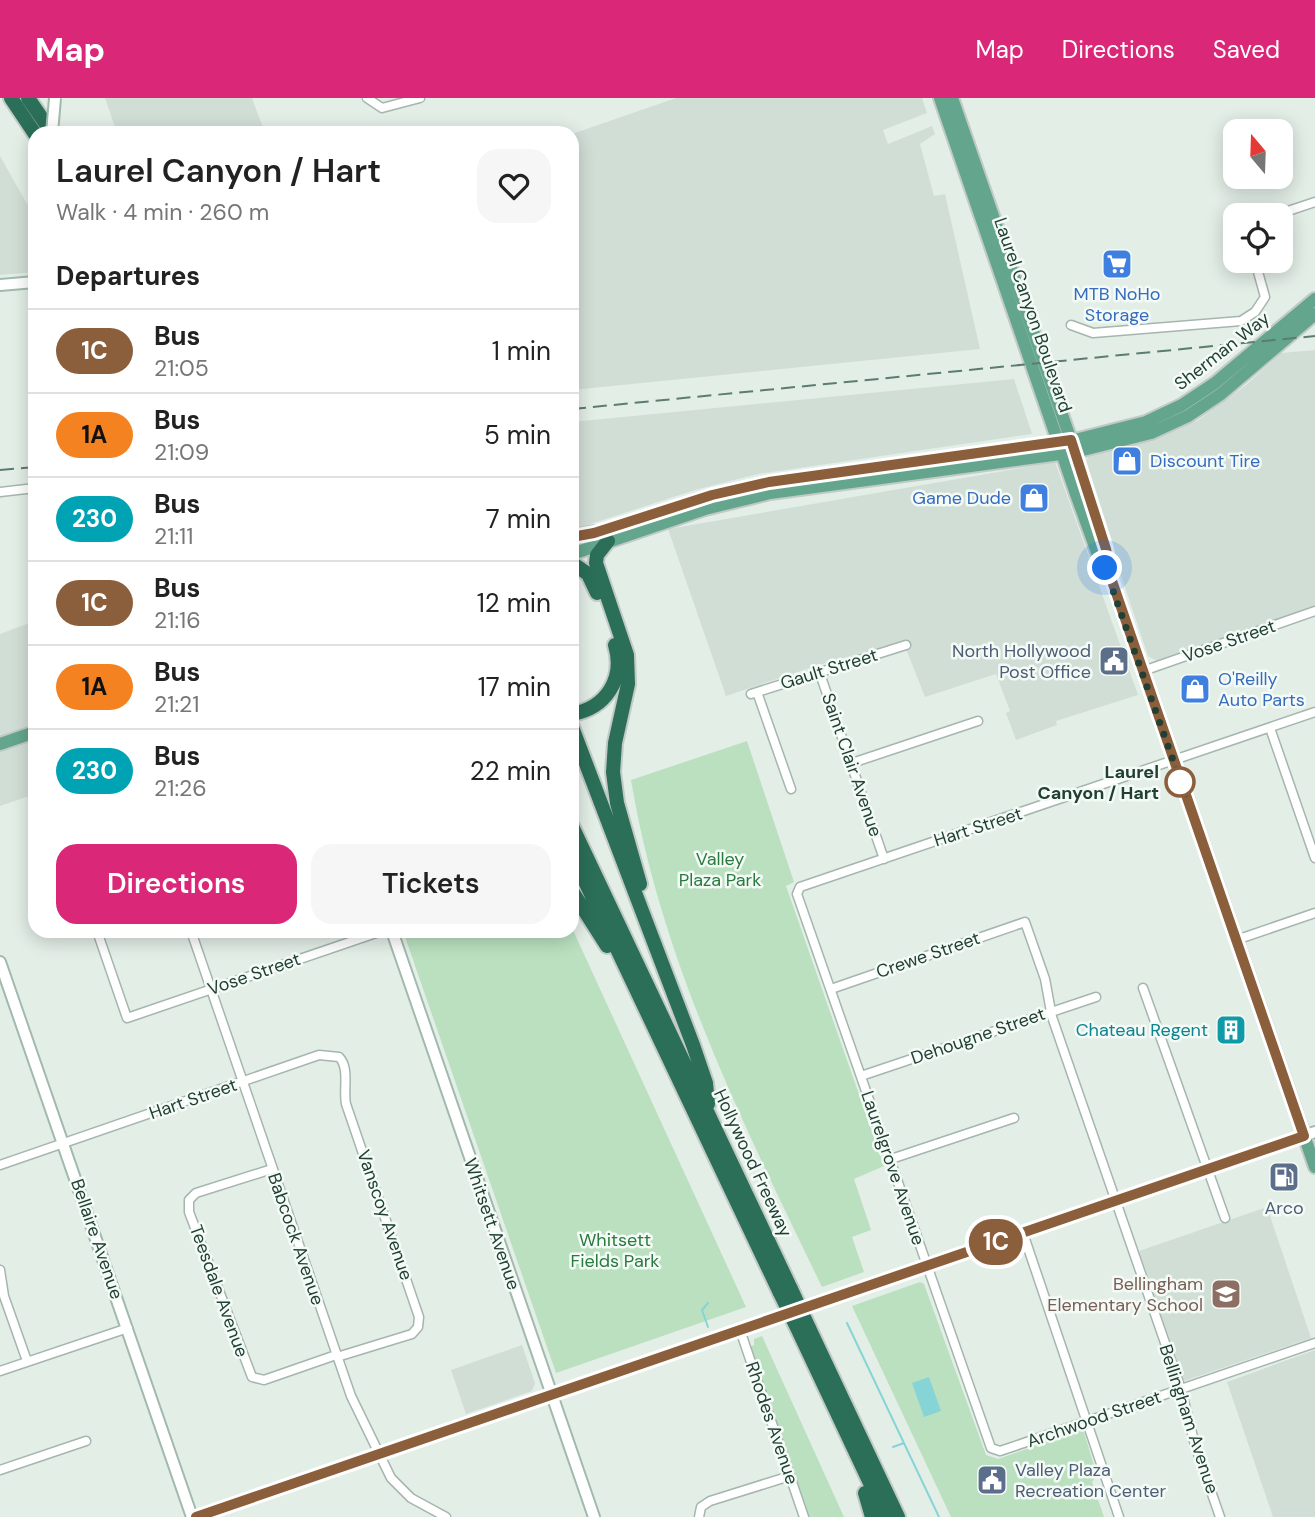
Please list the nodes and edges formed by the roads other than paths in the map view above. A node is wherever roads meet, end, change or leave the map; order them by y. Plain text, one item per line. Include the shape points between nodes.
1 (11, 98) edge
2 (22, 98) edge
3 (27, 98) edge
4 (36, 98) edge
5 (55, 98) edge
6 (367, 98) edge
7 (420, 98) edge
8 (940, 98) edge
9 (952, 98) edge
10 (30, 126) edge
11 (41, 126) edge
12 (47, 126) edge
13 (53, 126) edge
14 (54, 126) edge
15 (972, 174) junction
16 (1315, 202) edge
17 (1293, 209) edge
18 (1258, 273) edge
19 (28, 283) edge
20 (0, 285) edge
21 (1315, 299) edge
22 (1315, 314) edge
23 (1071, 324) dead end
24 (1067, 447) junction
25 (28, 489) edge
26 (0, 492) edge
27 (704, 503) junction
28 (594, 533) joint
29 (579, 537) edge
30 (608, 541) junction
31 (579, 551) edge
32 (579, 566) edge
33 (1315, 611) edge
34 (906, 645) dead end
35 (820, 671) junction
36 (1143, 671) junction
37 (579, 712) edge
38 (1315, 712) edge
39 (978, 721) dead end
40 (1270, 728) junction
41 (28, 734) edge
42 (0, 744) edge
43 (579, 744) edge
44 (1173, 761) junction
45 (852, 763) junction
46 (791, 789) dead end
47 (579, 841) edge
48 (579, 855) edge
49 (1315, 858) edge
50 (884, 859) junction
51 (579, 868) edge
52 (579, 887) edge
53 (800, 887) joint
54 (579, 902) edge
55 (1315, 912) edge
56 (1025, 922) joint
57 (653, 937) junction
58 (99, 938) edge
59 (193, 938) edge
60 (361, 938) edge
61 (394, 938) edge
62 (1236, 940) junction
63 (607, 946) junction
64 (0, 962) edge
65 (1143, 988) dead end
66 (211, 989) junction
67 (831, 989) junction
68 (1096, 997) dead end
69 (1051, 1012) junction
70 (861, 1076) junction
71 (242, 1082) junction
72 (346, 1104) joint
73 (709, 1116) junction
74 (1014, 1118) dead end
75 (1309, 1134) edge
76 (64, 1143) junction
77 (891, 1159) junction
78 (0, 1165) edge
79 (1315, 1167) edge
80 (272, 1168) junction
81 (1208, 1169) junction
82 (1116, 1201) junction
83 (1225, 1218) dead end
84 (1023, 1233) junction
85 (927, 1266) junction
86 (0, 1270) edge
87 (782, 1292) junction
88 (128, 1328) junction
89 (740, 1330) junction
90 (800, 1332) junction
91 (1315, 1343) edge
92 (337, 1356) junction
93 (27, 1362) junction
94 (0, 1371) edge
95 (1181, 1389) junction
96 (551, 1394) junction
97 (1086, 1422) junction
98 (86, 1441) dead end
99 (991, 1448) joint
100 (377, 1454) junction
101 (0, 1470) edge
102 (790, 1476) junction
103 (194, 1517) edge
104 (446, 1517) edge
105 (594, 1517) edge
106 (699, 1517) edge
107 (804, 1517) edge
108 (874, 1517) edge
109 (886, 1517) edge
110 (891, 1517) edge
111 (898, 1517) edge
112 (1119, 1517) edge
113 (1220, 1517) edge

1 - 10 highway
2 - 11 highway
3 - 12 highway
4 - 14 highway
5 - 13 main road, bridge
6 - 7 street via 382,108
8 - 15 main road, Laurel Canyon Boulevard
9 - 15 main road, Laurel Canyon Boulevard
15 - 24 main road, Laurel Canyon Boulevard
16 - 17 street
18 - 23 street via 1265,297 1255,312 1241,321 1093,333
19 - 20 main road
21 - 24 main road, Sherman Way via 1182,405 1146,422
22 - 24 main road, Sherman Way via 1222,394 1188,416 1151,433
24 - 27 main road, Sherman Way via 770,487
24 - 36 main road, Laurel Canyon Boulevard via 1106,549 1112,581
25 - 26 street
27 - 28 main road, Sherman Way
27 - 30 main road, Sherman Way
28 - 29 highway
30 - 31 main road, Sherman Way
30 - 57 highway via 596,563 629,673 613,758 614,788
32 - 37 highway via 592,581 618,664 607,696
33 - 36 street, Vose Street
34 - 35 street, Gault Street
35 - 45 street, Saint Clair Avenue
35 - 46 street, Gault Street via 754,693
36 - 44 main road, Laurel Canyon Boulevard
38 - 40 street, Hart Street
39 - 45 street
40 - 44 street, Hart Street
40 - 49 street
41 - 42 main road
43 - 57 highway
44 - 50 street, Hart Street
44 - 62 main road, Laurel Canyon Boulevard
45 - 50 street, Saint Clair Avenue
47 - 73 highway, Hollywood Freeway
48 - 87 highway
50 - 53 street, Hart Street
51 - 87 highway
52 - 63 highway, Hollywood Freeway
53 - 67 street, Laurelgrove Avenue via 797,894
54 - 63 highway
55 - 62 street
56 - 67 street, Crewe Street
56 - 69 street, Bellingham Avenue
57 - 73 highway via 706,1083
58 - 66 street, Vose Street via 127,1018
59 - 66 street, Babcock Avenue
60 - 66 street, Vose Street
61 - 96 main road, Whitsett Avenue
62 - 75 main road, Laurel Canyon Boulevard
63 - 87 highway, Hollywood Freeway
64 - 76 main road, Bellaire Avenue
65 - 81 street
66 - 71 street, Babcock Avenue
67 - 70 street, Laurelgrove Avenue
68 - 69 street, Dehougne Street
69 - 70 street, Dehougne Street
69 - 82 street, Bellingham Avenue
70 - 77 street, Laurelgrove Avenue
71 - 72 street, Hart Street via 319,1055 335,1055 344,1061
71 - 76 street, Hart Street
71 - 80 street, Babcock Avenue
72 - 92 street, Vanscoy Avenue via 418,1312 418,1327 412,1334
73 - 87 highway, Hollywood Freeway
74 - 77 street
75 - 79 main road, Laurel Canyon Boulevard
75 - 81 main road
76 - 78 street, Hart Street
76 - 88 main road, Bellaire Avenue
77 - 85 street, Laurelgrove Avenue
80 - 92 street, Babcock Avenue
80 - 92 street, Teesdale Avenue via 196,1193 189,1200 190,1212 255,1379
81 - 82 main road
81 - 83 street
82 - 84 main road
82 - 95 street, Bellingham Avenue
84 - 85 main road
84 - 97 street
85 - 89 main road
85 - 99 street, Laurelgrove Avenue
86 - 93 street
87 - 90 highway, Hollywood Freeway
88 - 93 street
88 - 103 main road, Bellaire Avenue
89 - 96 main road
89 - 102 street, Rhodes Avenue
90 - 108 highway, Hollywood Freeway
90 - 109 highway
90 - 110 highway
90 - 111 highway, Hollywood Freeway
91 - 95 street, Archwood Street
92 - 100 street, Babcock Avenue
93 - 94 street
95 - 97 street, Archwood Street
95 - 113 street, Bellingham Avenue
96 - 100 main road
96 - 105 main road, Whitsett Avenue
97 - 99 street, Archwood Street via 1000,1451
97 - 112 street
98 - 101 street
100 - 103 main road
100 - 104 street, Babcock Avenue via 399,1489
102 - 106 street via 710,1500 701,1507
102 - 107 street, Rhodes Avenue

